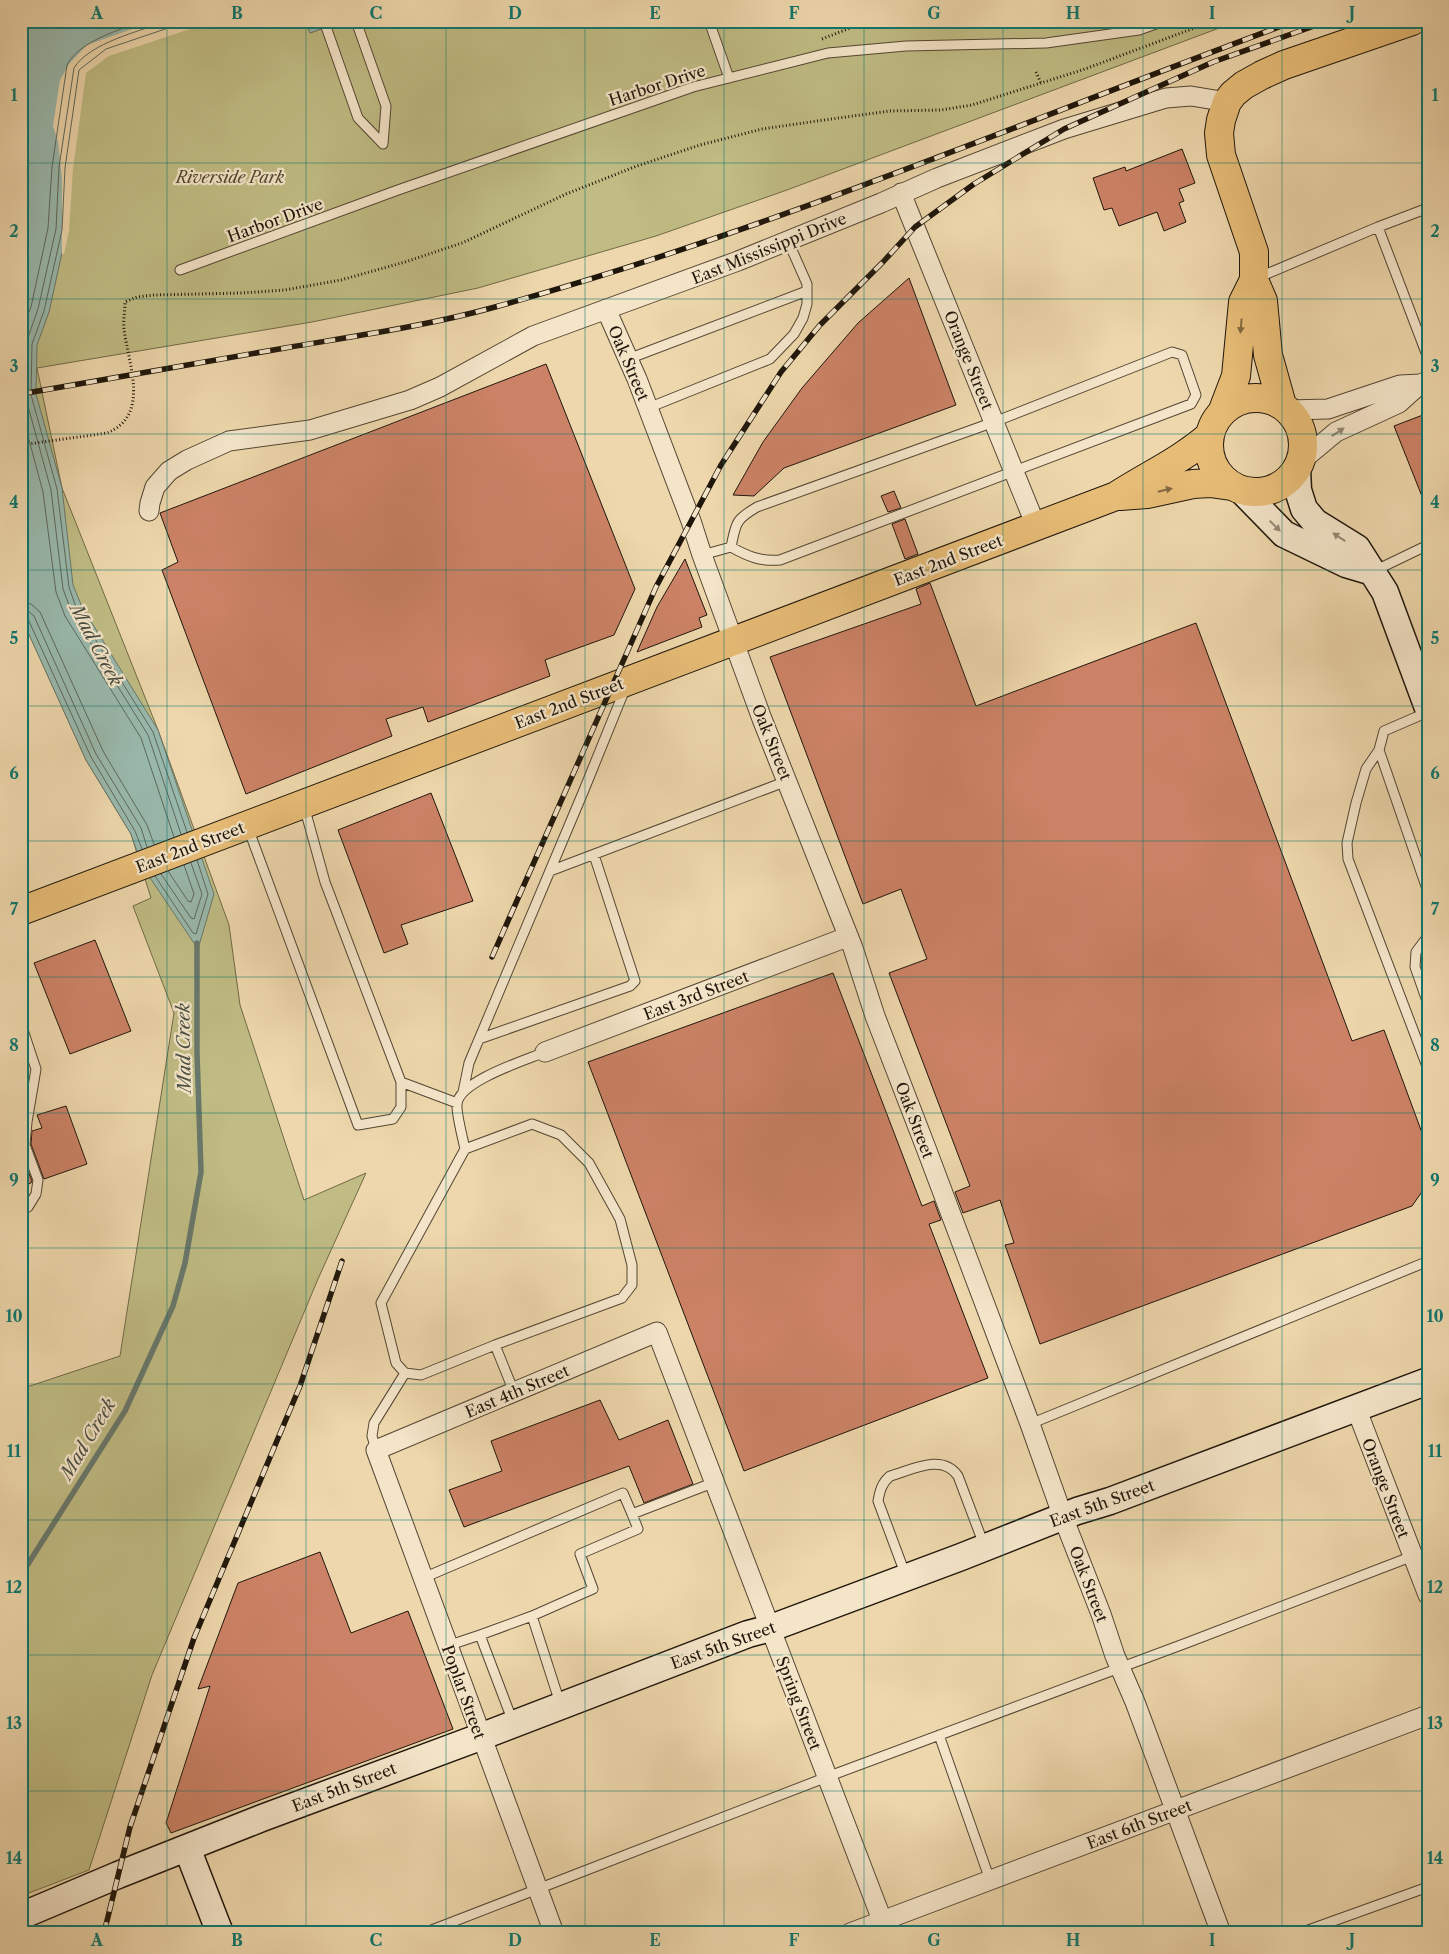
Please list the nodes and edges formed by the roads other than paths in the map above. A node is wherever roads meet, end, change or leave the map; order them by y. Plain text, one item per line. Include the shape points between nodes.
1 (324, 21) edge
2 (356, 21) edge
3 (709, 21) edge
4 (1164, 21) edge
5 (1412, 21) edge
6 (729, 78) junction
7 (1227, 102) junction
8 (901, 193) junction
9 (1428, 208) edge
10 (1378, 227) junction
11 (788, 241) junction
12 (180, 270) dead end
13 (1254, 280) junction
14 (807, 291) junction
15 (606, 310) junction
16 (1428, 358) edge
17 (628, 359) junction
18 (1424, 383) edge
19 (648, 408) junction
20 (1285, 408) junction
21 (1223, 410) junction
22 (994, 422) junction
23 (1208, 437) junction
24 (1299, 466) junction
25 (1014, 472) junction
26 (1236, 488) junction
27 (1116, 496) junction
28 (149, 512) dead end
29 (1036, 526) junction
30 (1428, 545) edge
31 (731, 547) junction
32 (702, 555) junction
33 (1373, 572) junction
34 (734, 641) junction
35 (628, 680) junction
36 (1428, 710) edge
37 (1379, 750) junction
38 (787, 780) junction
39 (303, 804) junction
40 (247, 825) junction
41 (594, 855) junction
42 (550, 871) junction
43 (1428, 892) edge
44 (21, 910) edge
45 (1428, 936) edge
46 (848, 938) junction
47 (1428, 1004) edge
48 (21, 1024) edge
49 (479, 1039) junction
50 (545, 1052) joint
51 (1428, 1069) edge
52 (401, 1082) junction
53 (463, 1092) junction
54 (457, 1103) junction
55 (465, 1150) junction
56 (21, 1211) edge
57 (1428, 1258) edge
58 (657, 1332) joint
59 (495, 1345) junction
60 (405, 1373) junction
61 (1428, 1381) edge
62 (514, 1392) junction
63 (1356, 1408) junction
64 (1030, 1424) junction
65 (376, 1450) junction
66 (715, 1482) junction
67 (632, 1514) junction
68 (1062, 1517) junction
69 (984, 1548) junction
70 (1413, 1556) junction
71 (423, 1578) junction
72 (906, 1578) junction
73 (1428, 1596) edge
74 (532, 1616) junction
75 (771, 1628) junction
76 (480, 1635) junction
77 (447, 1646) junction
78 (1120, 1667) junction
79 (560, 1706) junction
80 (1428, 1715) edge
81 (514, 1724) junction
82 (939, 1735) junction
83 (480, 1737) junction
84 (827, 1777) junction
85 (1175, 1810) junction
86 (187, 1848) junction
87 (990, 1880) junction
88 (1428, 1887) edge
89 (537, 1889) junction
90 (21, 1916) edge
91 (885, 1927) edge
92 (220, 1933) edge
93 (424, 1933) edge
94 (554, 1933) edge
95 (850, 1933) edge
96 (1221, 1933) edge
97 (1300, 1933) edge

1 - 2 lane via 358,118 383,144 386,106
3 - 6 lane
4 - 6 lane, Harbor Drive via 1139,30 1046,43 906,46 821,54
5 - 7 main road via 1284,65 1244,85
6 - 12 lane, Harbor Drive via 684,90
7 - 8 street, East Mississippi Drive via 1191,96 1166,98 1036,139
7 - 13 main road via 1219,133 1221,155 1254,252
8 - 11 street, East Mississippi Drive
8 - 22 street, Orange Street
9 - 10 lane
10 - 13 lane
10 - 16 lane
11 - 14 lane
11 - 15 street, East Mississippi Drive
13 - 20 main road via 1263,301 1268,355
13 -> 21 main road via 1243,302 1236,376
14 - 17 lane
14 - 19 lane via 803,318 794,334 770,359
15 - 17 street, Oak Street
15 - 28 street, East Mississippi Drive via 533,336 410,400 310,430 229,441 206,450 169,470 155,487
17 - 19 street, Oak Street
18 - 20 street via 1400,385 1328,409
24 -> 18 street via 1336,432 1399,403
19 - 32 street, Oak Street
20 - 21 main road via 1273,400 1248,398
20 - 24 main road via 1302,434
21 - 23 main road
22 - 25 street, Orange Street
22 - 25 lane via 1172,352 1182,355 1196,395 1191,404
22 - 31 lane via 758,507 739,518
23 - 26 main road via 1212,465 1220,477
23 - 27 main road, East 2nd Street via 1184,456
24 - 26 main road via 1279,487 1254,493
33 -> 24 street via 1357,548 1315,522 1304,509 1298,490
25 - 29 street, Orange Street
25 - 31 lane via 780,560 764,561
27 -> 26 main road, East 2nd Street via 1147,494 1194,484 1210,483
26 -> 33 street via 1284,534 1346,564
27 - 29 main road, East 2nd Street
29 - 34 main road, East 2nd Street
30 - 33 lane
31 - 32 lane
32 - 34 street, Oak Street
33 - 36 street via 1385,592
34 - 35 main road, East 2nd Street
34 - 38 street, Oak Street
35 - 39 main road, East 2nd Street
35 - 42 lane
36 - 37 lane via 1384,731
37 - 43 lane
37 - 51 lane via 1366,769 1356,802 1347,843 1348,859
38 - 41 lane
38 - 46 street, Oak Street
39 - 40 main road, East 2nd Street
39 - 52 lane via 325,882
40 - 44 main road, East 2nd Street
40 - 52 lane via 358,1125 393,1119 401,1108
41 - 42 lane
41 - 49 lane via 635,981 630,986
42 - 49 lane
45 - 47 lane via 1416,952 1415,968
46 - 50 street, East 3rd Street
46 - 64 street, Oak Street
48 - 56 lane via 36,1069 25,1145 38,1180 36,1194 28,1207
49 - 53 lane
50 - 53 lane via 483,1078
52 - 54 lane
53 - 54 lane
54 - 55 lane
55 - 59 lane via 532,1124 561,1136 589,1163 598,1179 620,1219 632,1265 632,1285 622,1298
55 - 60 lane via 381,1303 396,1363
57 - 64 lane via 1426,1262
58 - 62 street, East 4th Street
58 - 66 street, Spring Street
59 - 60 lane via 421,1374
59 - 62 lane
60 - 65 lane via 374,1423 372,1436
61 - 63 street, East 5th Street
62 - 65 street, East 4th Street
63 - 68 street, East 5th Street
63 - 70 street, Orange Street
64 - 68 street, Oak Street
65 - 71 street, Poplar Street
66 - 67 lane
66 - 75 street, Spring Street
67 - 71 lane via 623,1493
67 - 74 lane via 638,1529 580,1554 593,1589
68 - 69 street, East 5th Street
68 - 78 street, Oak Street
69 - 72 street, East 5th Street
69 - 72 lane via 954,1471 936,1463 890,1476 884,1481 878,1501
70 - 73 street, Orange Street
70 - 78 lane
71 - 77 street, Poplar Street
72 - 75 street, East 5th Street
74 - 76 lane
74 - 79 lane
75 - 79 street, East 5th Street
75 - 84 street, Spring Street
76 - 77 lane
76 - 81 lane
77 - 83 street, Poplar Street
78 - 82 lane
78 - 85 street, Oak Street
79 - 81 street, East 5th Street
80 - 85 street, East 6th Street
81 - 83 street, East 5th Street
82 - 84 lane
82 - 87 lane
83 - 86 street, East 5th Street
83 - 89 street, Poplar Street
84 - 89 lane
84 - 91 street, Spring Street
85 - 87 street, East 6th Street
85 - 96 street, Oak Street
86 - 90 street, East 5th Street
86 - 92 street
87 - 91 street, East 6th Street
88 - 97 lane
89 - 93 lane
89 - 94 street, Poplar Street
91 - 95 street, East 6th Street

